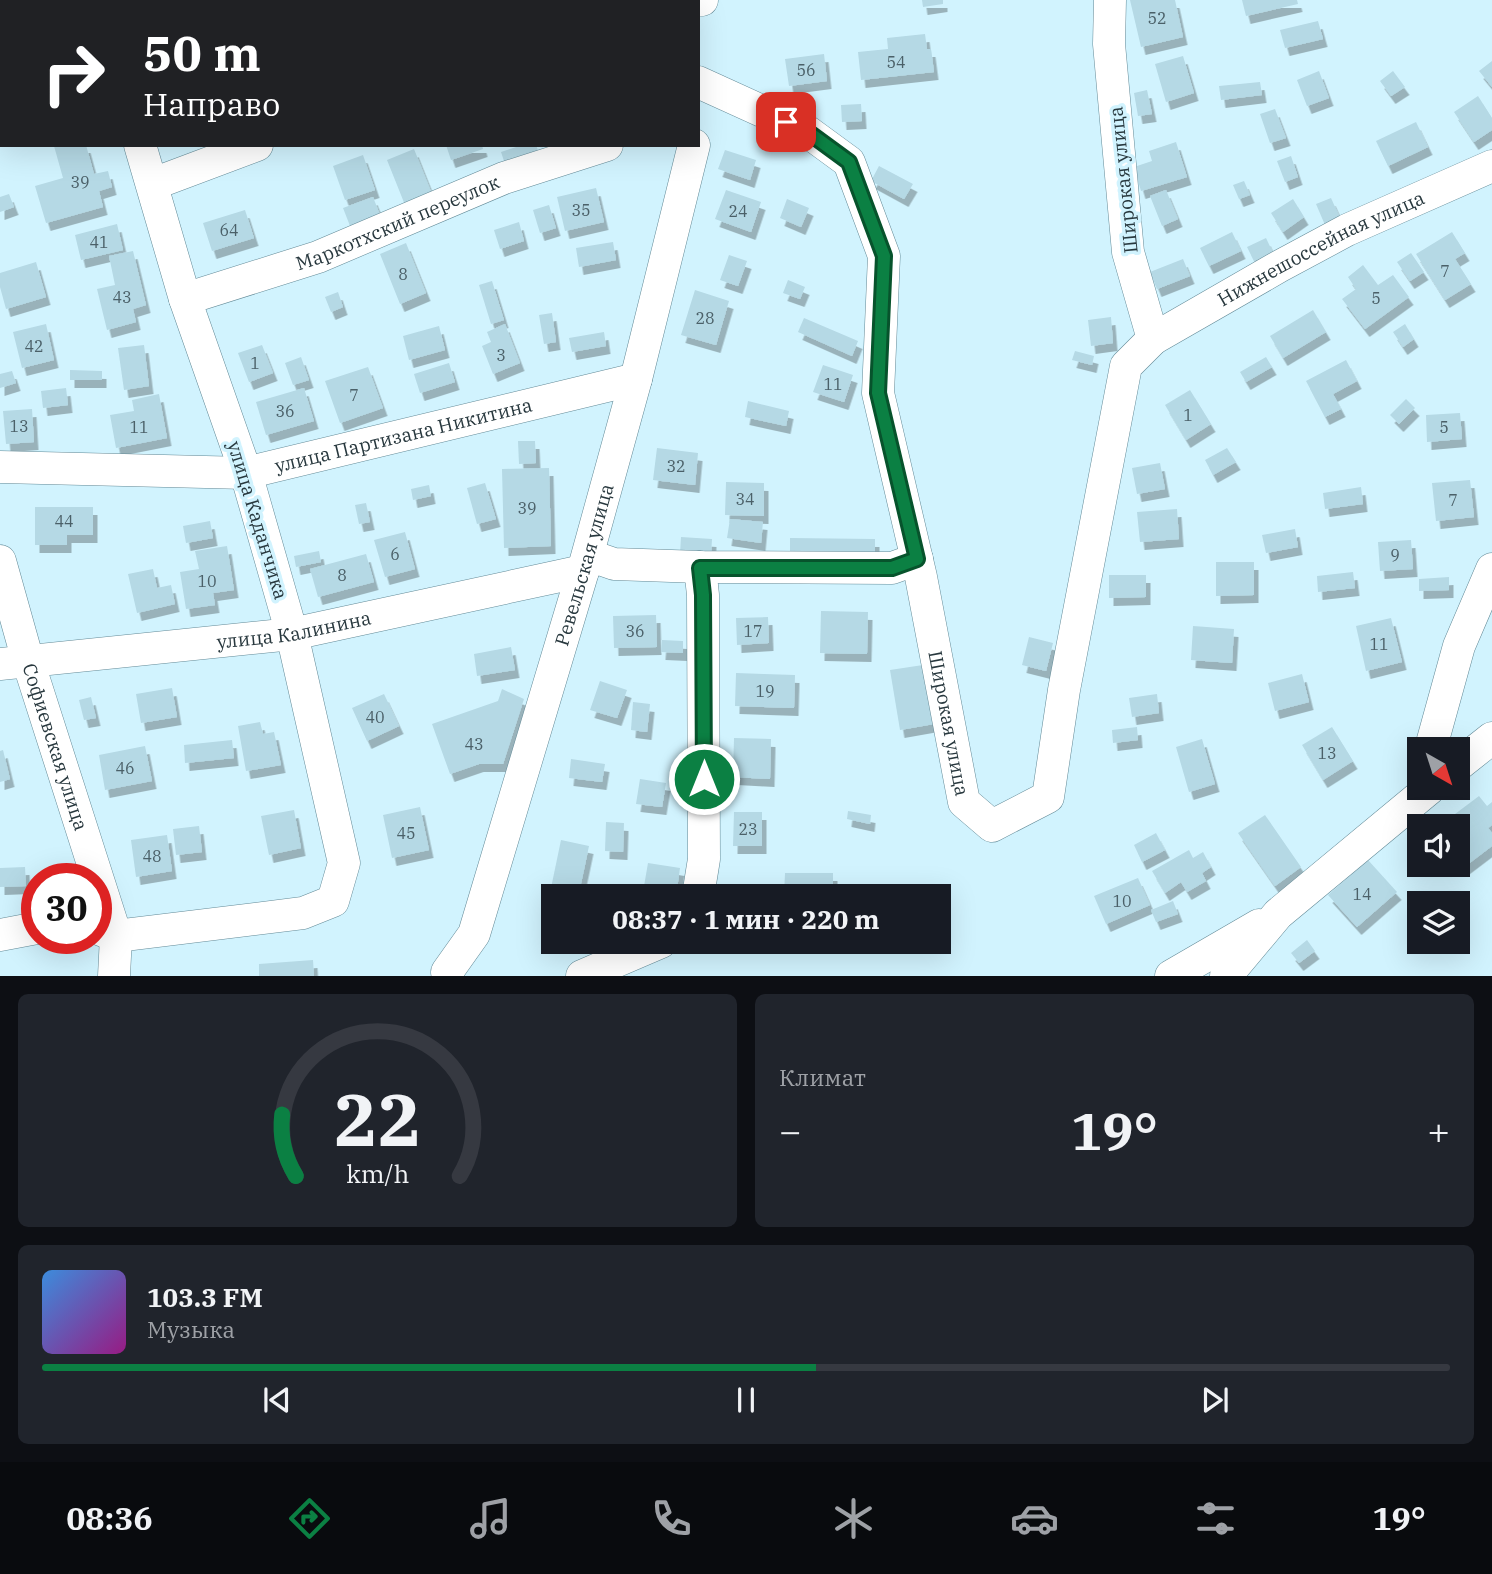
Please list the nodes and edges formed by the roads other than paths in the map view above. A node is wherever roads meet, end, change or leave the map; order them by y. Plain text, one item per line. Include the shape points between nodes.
1 (1110, 0) edge
2 (700, 83) edge
3 (141, 147) edge
4 (252, 147) edge
5 (601, 147) edge
6 (694, 147) edge
7 (1492, 166) edge
8 (153, 184) junction
9 (185, 299) junction
10 (1153, 339) junction
11 (636, 379) junction
12 (0, 467) edge
13 (246, 473) junction
14 (917, 559) junction
15 (0, 561) edge
16 (585, 563) junction
17 (700, 568) junction
18 (1492, 569) edge
19 (292, 634) junction
20 (14, 662) edge
21 (1434, 737) edge
22 (1492, 738) edge
23 (1470, 755) edge
24 (1416, 800) edge
25 (82, 863) edge
26 (700, 884) edge
27 (1278, 914) junction
28 (21, 931) edge
29 (112, 931) edge
30 (0, 935) edge
31 (110, 954) edge
32 (632, 954) edge
33 (447, 972) dead end
34 (114, 975) edge
35 (582, 975) edge
36 (1171, 975) edge
37 (1226, 975) edge

1 - 10 street, Широкая улица via 1128,252
2 - 14 street, Широкая улица via 808,132 849,162 884,256 878,393
3 - 8 street, улица Каданчика
4 - 8 street
5 - 9 street, Маркотхский переулок via 504,178 318,257
6 - 11 street, Ревельская улица
7 - 10 street, Нижнешоссейная улица via 1347,230
8 - 9 street, улица Каданчика
9 - 13 street, улица Каданчика
10 - 14 street, Широкая улица via 1126,366 1048,797 992,826 964,802
11 - 13 street, улица Партизана Никитина
11 - 16 street, Ревельская улица
12 - 13 street, улица Партизана Никитина
13 - 19 street, улица Каданчика
14 - 17 street via 892,568
15 - 20 street, Софиевская улица
16 - 17 street
16 - 19 street, улица Калинина
16 - 33 street, Ревельская улица via 474,934
17 - 26 street via 704,859
18 - 21 street via 1459,646
19 - 20 street, улица Калинина
19 - 29 street, улица Каданчика via 344,863 332,901 303,913
20 - 25 street, Софиевская улица
22 - 23 street
24 - 27 street
27 - 36 street
27 - 37 street
28 - 30 street
31 - 34 street, Софиевская улица
32 - 35 street

